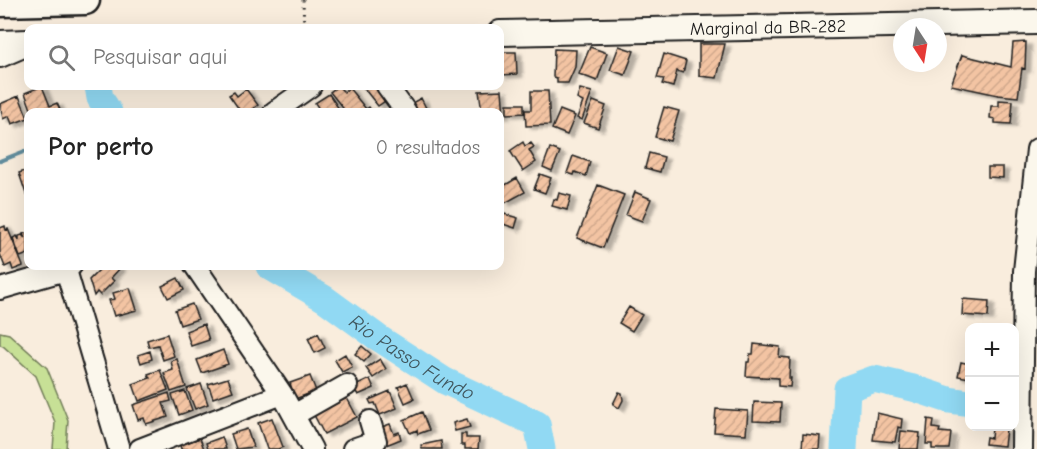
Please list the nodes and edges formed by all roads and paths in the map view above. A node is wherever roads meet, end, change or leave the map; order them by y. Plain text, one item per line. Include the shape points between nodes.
1 (85, 0) edge
2 (303, 0) edge
3 (0, 2) edge
4 (1037, 22) edge
5 (304, 24) edge
6 (504, 33) edge
7 (0, 43) edge
8 (24, 44) edge
9 (24, 46) edge
10 (0, 57) edge
11 (305, 90) edge
12 (390, 90) edge
13 (280, 108) edge
14 (403, 108) edge
15 (1037, 149) edge
16 (1034, 202) edge
17 (62, 270) edge
18 (69, 270) edge
19 (198, 270) edge
20 (0, 289) edge
21 (347, 385) dead end
22 (282, 394) junction
23 (294, 416) junction
24 (370, 420) dead end
25 (119, 449) edge
26 (140, 449) edge
27 (312, 449) edge
28 (353, 449) edge
29 (1022, 449) edge

1 - 3 highway
2 - 5 path
4 - 6 main road, Marginal da BR-282
7 - 8 main road
9 - 10 street
11 - 13 street
12 - 14 street
15 - 16 street
16 - 29 street via 1022,321
17 - 20 street
18 - 25 street
19 - 22 street
21 - 23 street
22 - 23 street
22 - 26 street
23 - 27 street
24 - 28 street via 376,441

